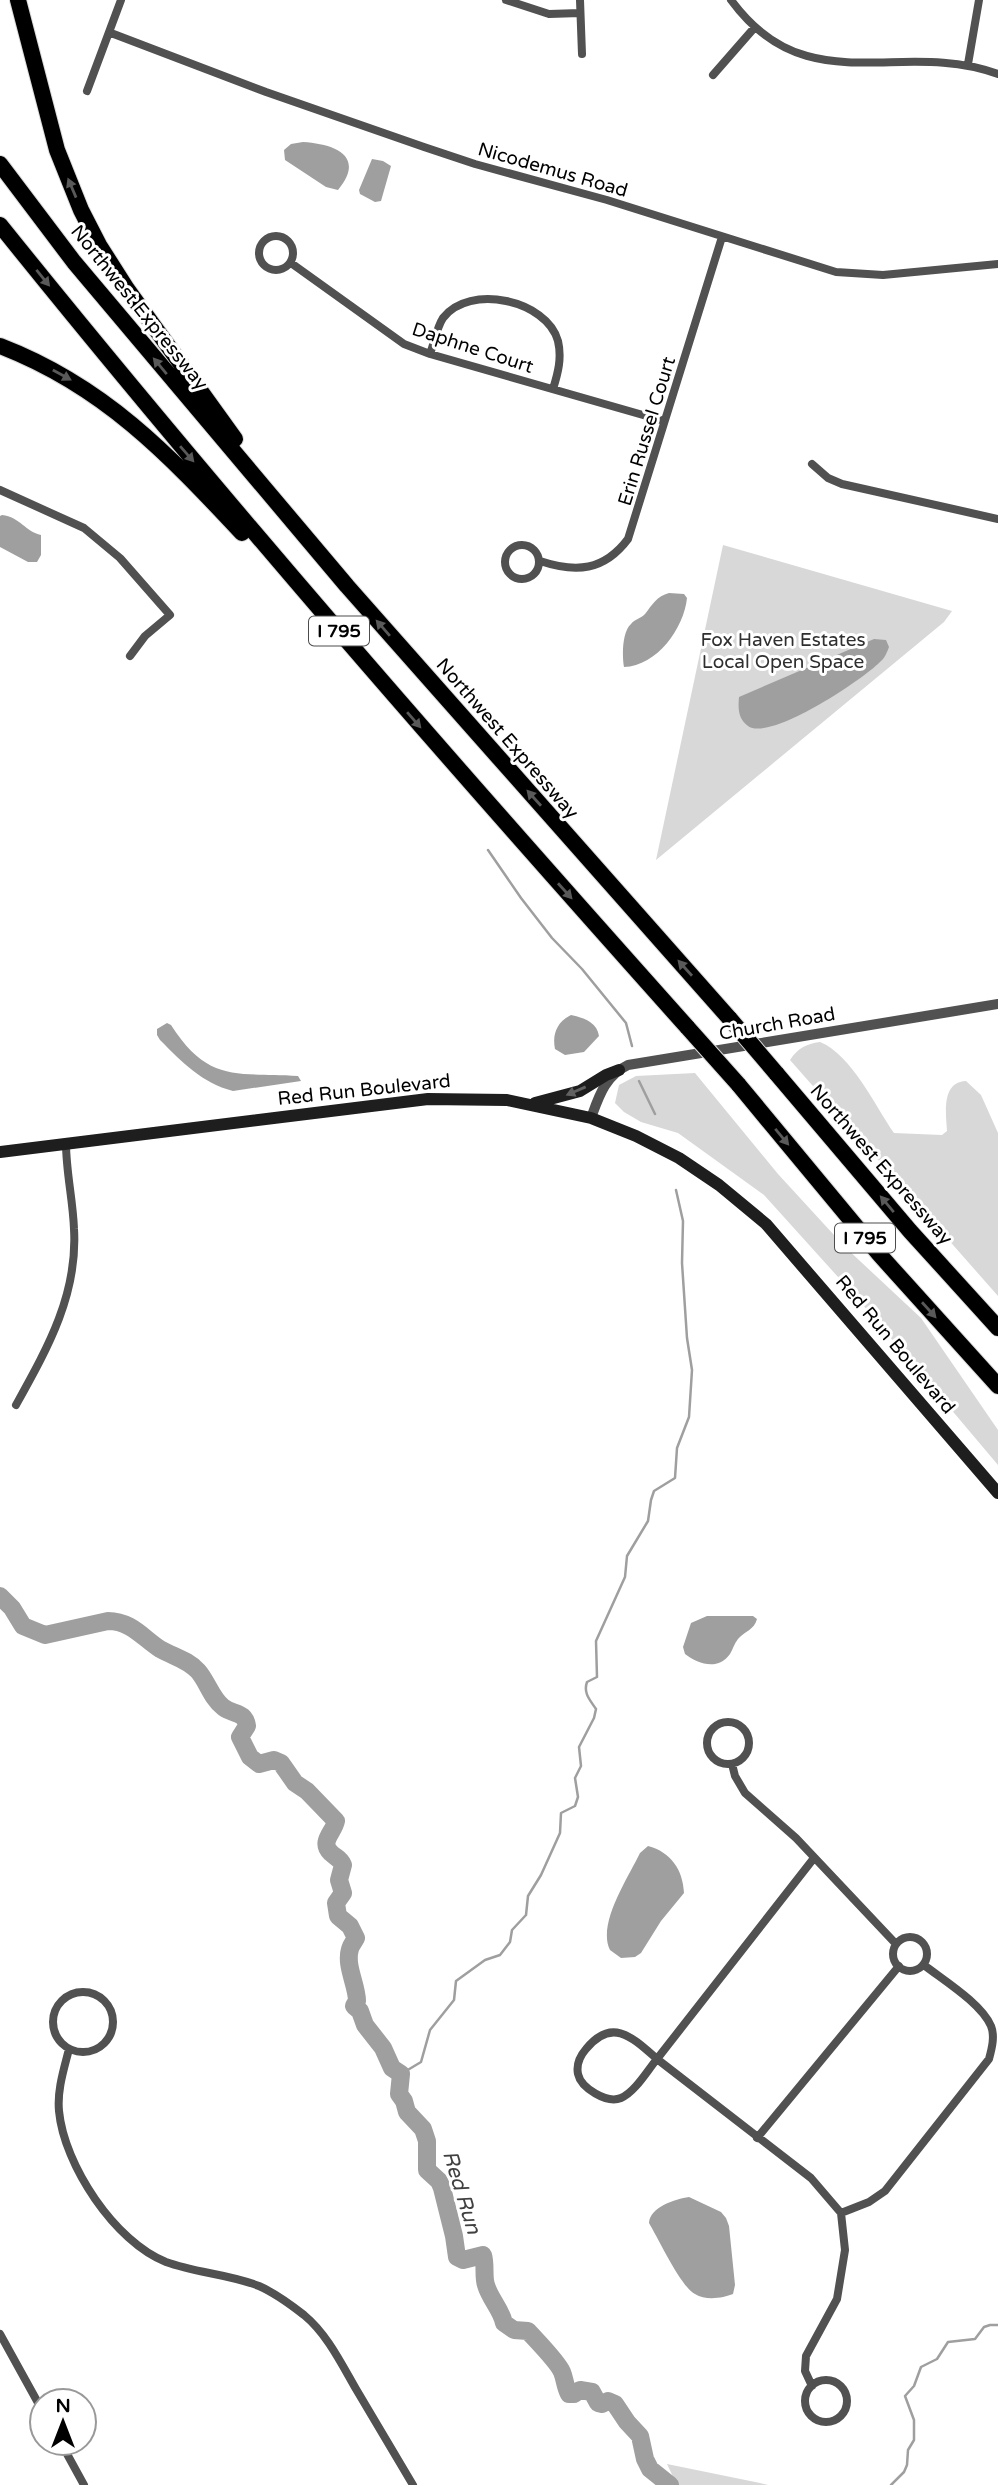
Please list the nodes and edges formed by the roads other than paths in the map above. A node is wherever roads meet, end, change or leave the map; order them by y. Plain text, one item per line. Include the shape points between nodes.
1 (18, 0) edge
2 (121, 0) edge
3 (506, 0) edge
4 (580, 0) edge
5 (731, 0) edge
6 (979, 0) edge
7 (580, 13) junction
8 (755, 27) junction
9 (111, 33) junction
10 (582, 54) dead end
11 (968, 64) junction
12 (998, 74) edge
13 (713, 75) dead end
14 (87, 91) dead end
15 (0, 164) edge
16 (0, 225) edge
17 (722, 237) junction
18 (291, 262) junction
19 (998, 264) edge
20 (0, 346) edge
21 (430, 354) junction
22 (553, 389) junction
23 (664, 421) junction
24 (812, 464) dead end
25 (0, 490) edge
26 (998, 519) edge
27 (540, 561) junction
28 (347, 586) junction
29 (130, 656) dead end
30 (398, 701) junction
31 (998, 1004) edge
32 (619, 1070) junction
33 (531, 1104) junction
34 (591, 1118) junction
35 (66, 1143) junction
36 (0, 1152) edge
37 (998, 1328) edge
38 (998, 1386) edge
39 (16, 1405) dead end
40 (998, 1493) edge
41 (732, 1764) junction
42 (814, 1858) junction
43 (896, 1944) junction
44 (924, 1965) junction
45 (899, 1966) junction
46 (69, 2049) junction
47 (657, 2059) junction
48 (757, 2138) junction
49 (841, 2213) junction
50 (0, 2334) edge
51 (811, 2386) junction
52 (29, 2387) edge
53 (69, 2457) edge
54 (84, 2485) edge
55 (413, 2485) edge

28 -> 1 highway via 213,410 99,245 57,150
2 - 9 street
3 - 7 street via 549,13
4 - 7 street
5 - 8 street
6 - 11 street
7 - 10 street
8 - 11 street via 791,50 829,62
8 - 13 street
9 - 14 street
9 - 17 street, Nicodemus Road via 424,147
11 - 12 street
28 -> 15 highway, Northwest Expressway / I 795 via 74,262
16 -> 30 highway, I 795 via 155,416
17 - 19 street, Nicodemus Road via 855,275
17 - 23 street, Erin Russel Court
18 - 18 street, Daphne Court via 294,251 285,238 274,236 262,243 259,256 268,268 282,270
18 - 21 street, Daphne Court via 404,344
20 -> 30 highway via 80,386 159,446
21 - 22 street, Daphne Court
21 - 22 street via 442,319 451,310 463,302 496,299 530,309 549,324 560,355
22 - 23 street, Daphne Court
23 - 27 street, Erin Russel Court via 635,522 619,552 584,568
24 - 26 street via 842,484
25 - 29 street via 83,528 120,558 170,615
27 - 27 street, Erin Russel Court via 531,546 522,544 513,546 505,561 513,577 522,579 531,577
37 -> 28 highway, Northwest Expressway / I 795, bridge
30 -> 38 highway, I 795, bridge
31 - 32 street, Church Road via 640,1062
32 -> 33 main road via 580,1091
32 - 34 street via 603,1088
33 - 34 main road, Red Run Boulevard
33 - 35 main road, Red Run Boulevard via 480,1098 428,1099
34 - 40 main road, Red Run Boulevard via 679,1158 766,1224
35 - 36 main road, Red Run Boulevard
35 - 39 street via 74,1230 69,1289 56,1331
41 - 41 street via 744,1757 750,1745 747,1731 729,1721 711,1730 707,1744 712,1757
41 - 42 street via 745,1793
42 - 43 street
42 - 47 street
43 - 44 street via 910,1938 922,1942
43 - 45 street
44 - 45 street via 914,1970
44 - 49 street via 982,2011 992,2027 989,2059 885,2191
45 - 48 street
46 - 46 street via 53,2026 56,2009 75,1993 95,1994 110,2008 113,2028 101,2046 81,2052
46 - 55 street via 59,2095 61,2124 71,2157 106,2214 151,2255 258,2286 307,2318 334,2351
47 - 47 street via 621,2098 599,2095 578,2076 581,2057 596,2037 609,2031 626,2036
47 - 48 street
48 - 49 street via 811,2178
49 - 51 street via 845,2250 838,2299 806,2356
50 - 52 street
51 - 51 street via 805,2398 811,2417 824,2422 838,2419 846,2408 842,2388 831,2381
53 - 54 street

